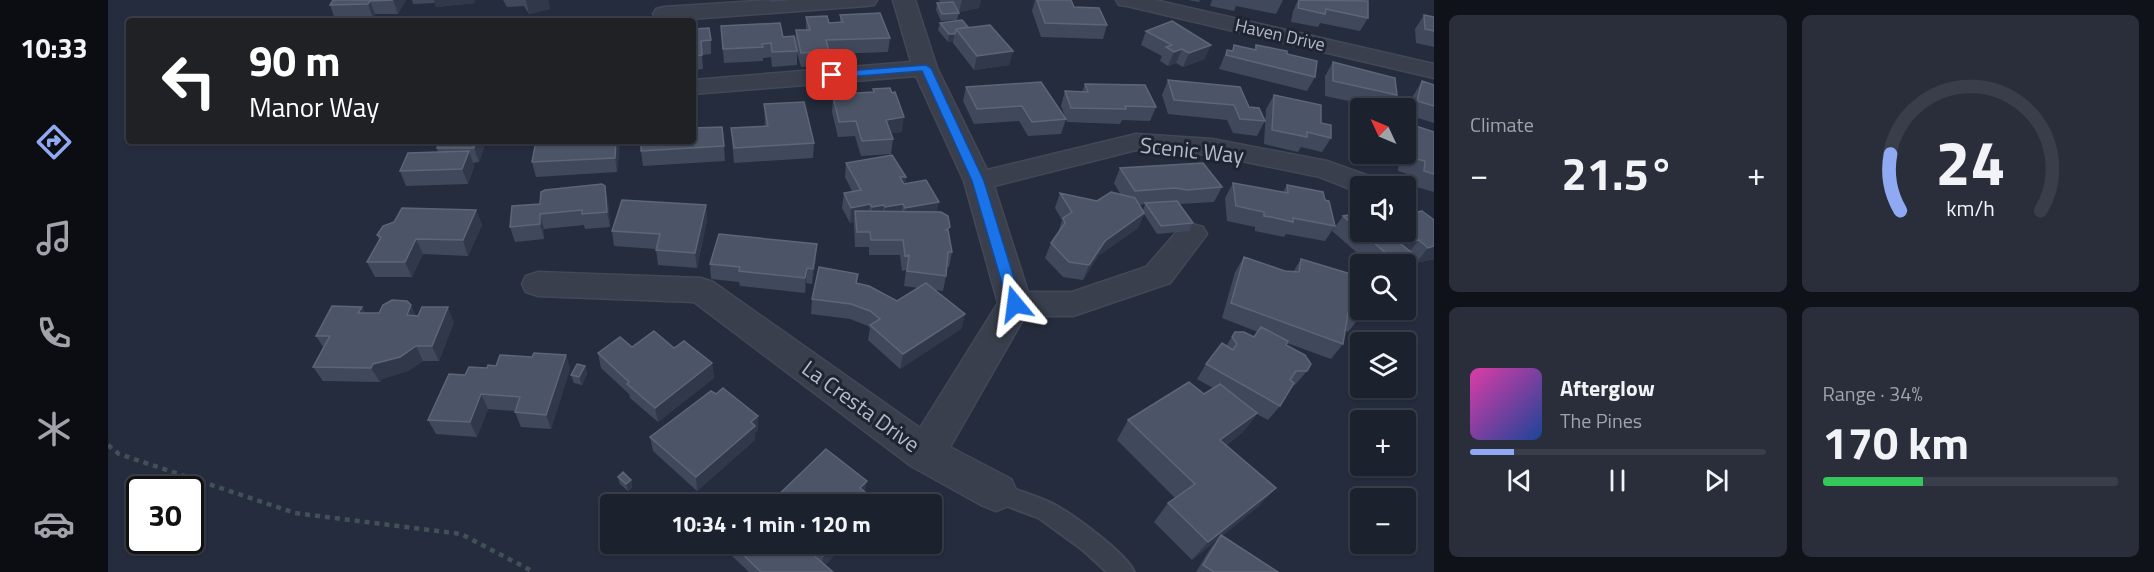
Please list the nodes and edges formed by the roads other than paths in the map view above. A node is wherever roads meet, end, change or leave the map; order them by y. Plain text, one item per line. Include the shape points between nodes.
1 (866, 0) edge
2 (904, 0) edge
3 (1127, 0) edge
4 (664, 14) dead end
5 (926, 68) junction
6 (1434, 71) edge
7 (696, 87) edge
8 (1350, 179) edge
9 (978, 181) junction
10 (1192, 234) dead end
11 (538, 284) dead end
12 (1015, 304) junction
13 (925, 454) junction
14 (996, 492) joint
15 (1123, 572) edge

1 - 4 street
2 - 5 street
3 - 6 street, Haven Drive
5 - 7 street
5 - 9 street
8 - 9 street, Scenic Way via 1327,170 1212,147 1136,142
9 - 12 street
10 - 12 street via 1158,275 1073,304
11 - 13 street, La Cresta Drive via 701,290
12 - 13 street, La Cresta Drive
13 - 14 street
14 - 15 lane via 1046,511

